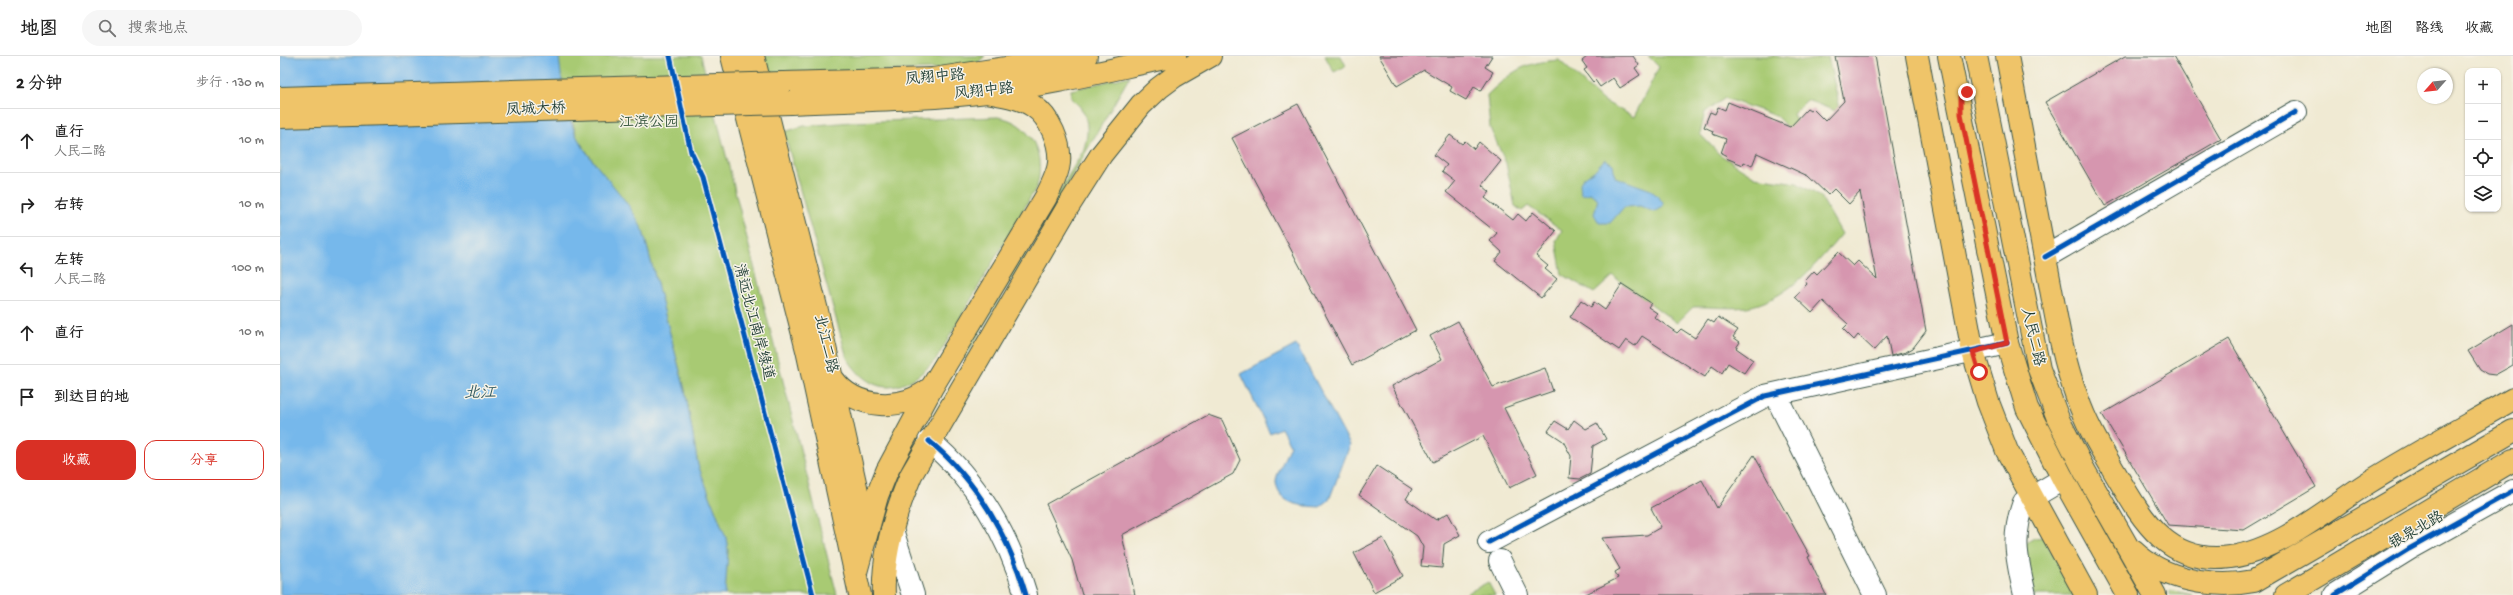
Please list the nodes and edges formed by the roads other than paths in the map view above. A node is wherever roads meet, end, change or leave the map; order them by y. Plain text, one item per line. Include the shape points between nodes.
1 (732, 56) edge
2 (754, 56) edge
3 (995, 56) edge
4 (1086, 56) edge
5 (1175, 56) edge
6 (1210, 56) edge
7 (1916, 56) edge
8 (1949, 56) edge
9 (1976, 56) edge
10 (2008, 56) edge
11 (966, 75) junction
12 (986, 92) junction
13 (787, 93) junction
14 (280, 98) edge
15 (1986, 111) junction
16 (2296, 112) dead end
17 (1961, 114) junction
18 (280, 117) edge
19 (2045, 257) junction
20 (2007, 343) junction
21 (1973, 352) junction
22 (832, 379) junction
23 (932, 387) junction
24 (2513, 399) edge
25 (1781, 406) dead end
26 (2513, 431) edge
27 (929, 441) junction
28 (2513, 460) edge
29 (2063, 479) junction
30 (2513, 491) edge
31 (2031, 495) junction
32 (892, 530) junction
33 (866, 533) junction
34 (1490, 542) dead end
35 (2124, 542) junction
36 (2214, 558) junction
37 (1500, 560) dead end
38 (856, 572) junction
39 (2209, 582) junction
40 (860, 595) edge
41 (884, 595) edge
42 (913, 595) edge
43 (1026, 595) edge
44 (1517, 595) edge
45 (1876, 595) edge
46 (2025, 595) edge
47 (2086, 595) edge
48 (2128, 595) edge
49 (2155, 595) edge
50 (2286, 595) edge
51 (2335, 595) edge

1 - 38 main road, 北江二路 via 807,350
2 - 22 main road, 北江二路
3 - 11 main road via 983,67
4 - 11 main road, 凤翔中路
5 - 12 main road, 风翔中路 via 1044,84
6 - 27 main road via 1175,76 1154,92 1141,104 1101,155
7 - 21 main road
8 - 17 main road, 人民二路
9 - 15 main road, 人民二路
10 - 19 main road, 人民二路
11 - 13 main road, 凤翔中路
12 - 13 main road, 风翔中路 via 910,99
12 - 23 main road via 1025,102 1041,113 1056,138 1059,162 1053,184 1046,197
13 - 14 main road, 凤城大桥, bridge
13 - 18 main road, 凤城大桥, bridge
15 - 17 main road via 1979,97 1967,92 1961,97
15 - 35 main road, 人民二路 via 2039,369 2059,421
16 - 19 street
17 - 20 main road, 人民二路
19 - 36 main road, 人民二路 via 2060,336 2076,396 2089,427 2141,518 2155,533 2168,543 2198,555
20 - 21 street
20 - 29 main road, 人民二路 via 2027,408
21 - 31 main road via 2004,445
21 - 34 street via 1765,396
22 - 23 main road via 839,388 853,397 881,404 910,400
22 - 33 main road, 北江二路
23 - 33 main road via 887,471
24 - 36 main road via 2369,483 2276,542 2258,551
25 - 45 street
26 - 39 main road via 2254,581 2237,584
27 - 32 main road via 905,488
27 - 43 street via 949,457 965,475 989,511
28 - 50 main road, 银泉北路
29 - 31 street
29 - 48 main road, 人民二路
30 - 51 street, 银泉北路 via 2409,549
31 - 46 street via 2024,502 2016,523 2016,558
31 - 47 main road
32 - 41 main road
32 - 42 street
33 - 38 main road
33 - 41 main road, 北江二路
35 - 39 main road via 2142,560 2154,567 2172,575
35 - 49 main road, 人民二路
36 - 39 main road
37 - 44 street
38 - 40 main road, 北江二路

